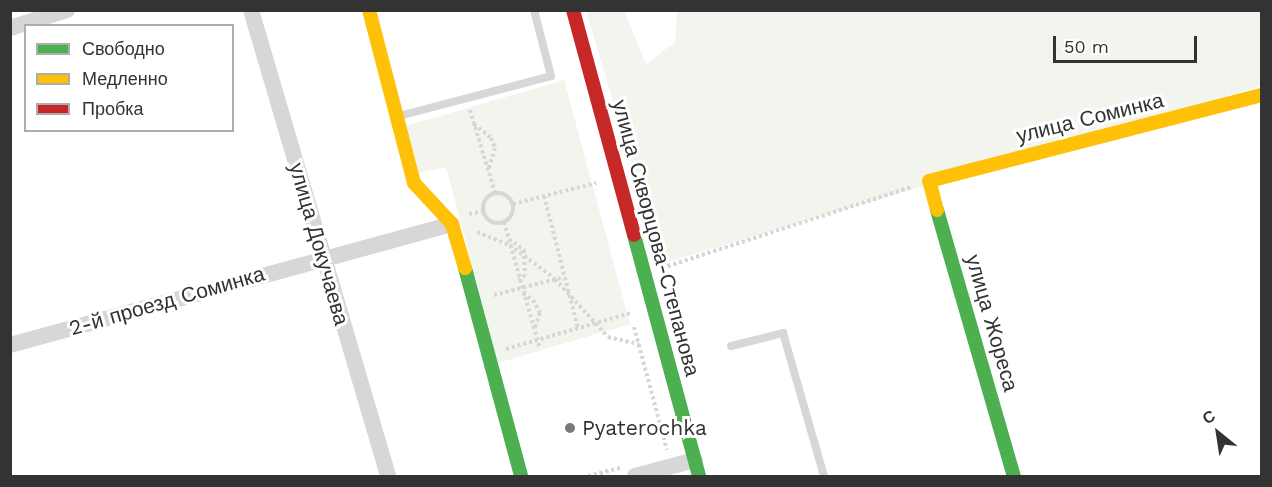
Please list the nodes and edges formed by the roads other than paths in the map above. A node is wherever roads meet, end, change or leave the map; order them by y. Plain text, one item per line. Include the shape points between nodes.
1 (67, 10) edge
2 (251, 10) edge
3 (369, 10) edge
4 (534, 10) edge
5 (573, 10) edge
6 (10, 28) edge
7 (1262, 95) edge
8 (396, 117) junction
9 (929, 181) joint
10 (452, 224) junction
11 (323, 258) junction
12 (10, 345) edge
13 (730, 346) dead end
14 (694, 460) junction
15 (388, 477) edge
16 (521, 477) edge
17 (635, 477) edge
18 (699, 477) edge
19 (824, 477) edge
20 (1014, 477) edge

1 - 6 street
2 - 11 street, улица Докучаева
3 - 8 street
4 - 8 lane via 551,76
5 - 14 street, улица Скворцова-Степанова
7 - 9 street, улица Соминка
8 - 10 street via 414,183
9 - 20 street, улица Жореса
10 - 11 street, 2-й проезд Соминка
10 - 16 street
11 - 12 street, 2-й проезд Соминка
11 - 15 street, улица Докучаева
13 - 19 lane via 783,333
14 - 17 street
14 - 18 street, улица Скворцова-Степанова

